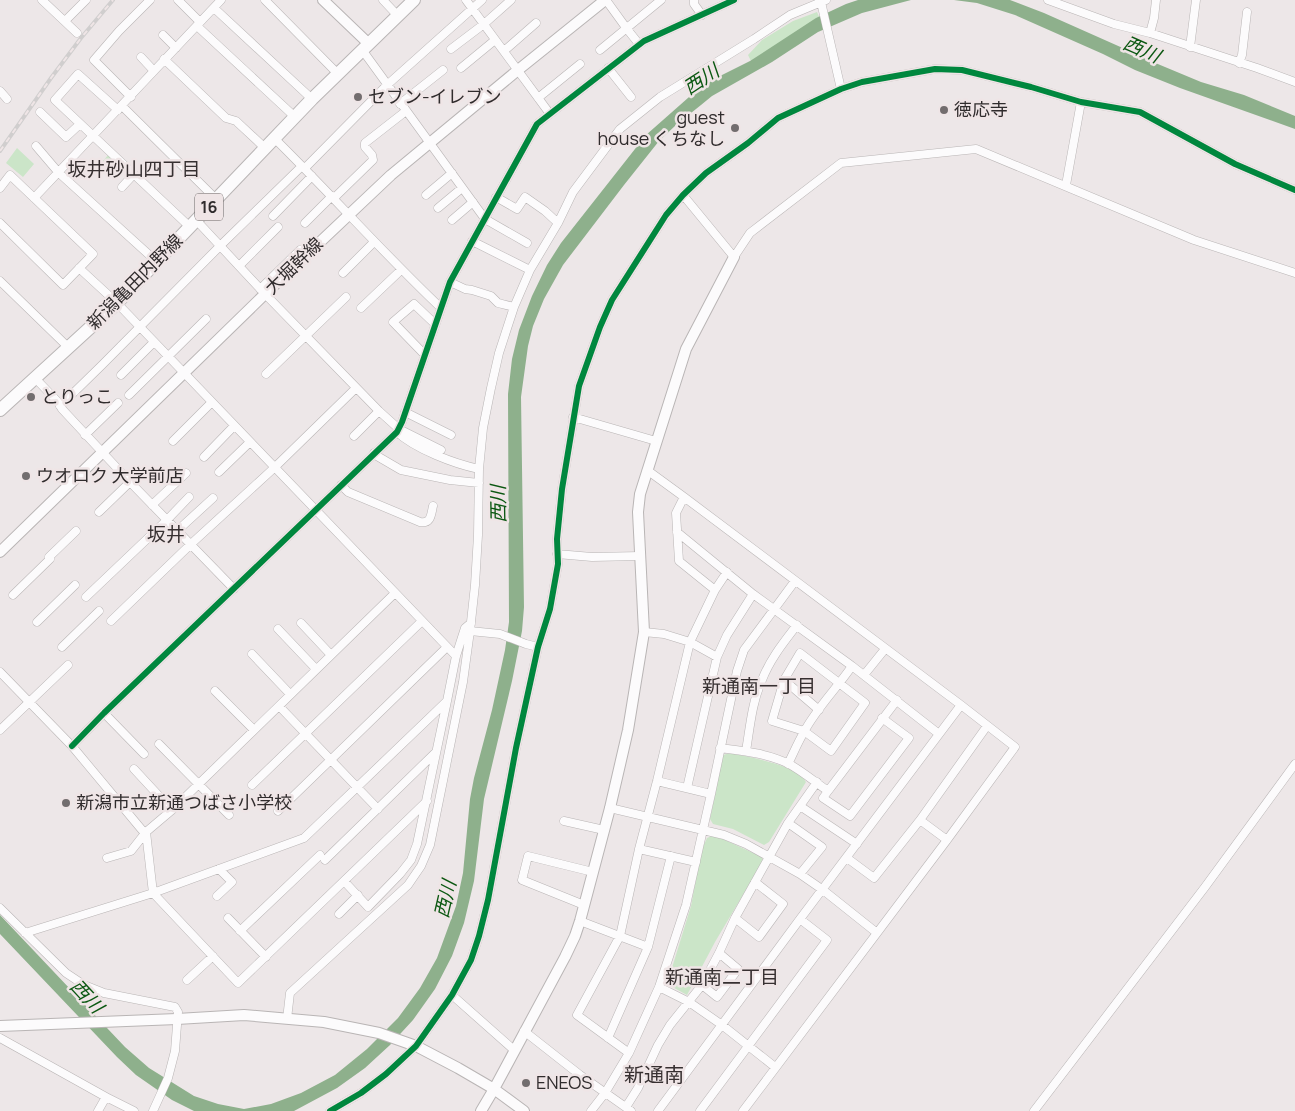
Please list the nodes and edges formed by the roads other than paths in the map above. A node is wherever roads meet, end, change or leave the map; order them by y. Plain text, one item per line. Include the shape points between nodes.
1 (42, 0) edge
2 (86, 0) edge
3 (150, 0) edge
4 (178, 0) edge
5 (221, 0) edge
6 (266, 0) edge
7 (323, 0) edge
8 (383, 0) edge
9 (414, 0) edge
10 (466, 0) edge
11 (482, 0) edge
12 (511, 0) edge
13 (606, 0) edge
14 (661, 0) edge
15 (694, 0) edge
16 (734, 0) edge
17 (1048, 0) edge
18 (1156, 0) edge
19 (1196, 0) edge
20 (822, 1) edge
21 (214, 8) junction
22 (472, 9) junction
23 (1248, 12) dead end
24 (702, 14) junction
25 (398, 16) junction
26 (65, 21) junction
27 (536, 23) dead end
28 (198, 24) junction
29 (484, 24) junction
30 (627, 29) junction
31 (77, 33) dead end
32 (1150, 33) junction
33 (163, 35) dead end
34 (495, 40) junction
35 (639, 44) junction
36 (1190, 47) junction
37 (176, 48) junction
38 (366, 48) junction
39 (451, 49) dead end
40 (600, 50) dead end
41 (504, 51) junction
42 (141, 57) dead end
43 (164, 59) junction
44 (1239, 62) junction
45 (580, 64) dead end
46 (461, 68) dead end
47 (608, 68) junction
48 (443, 70) dead end
49 (518, 70) junction
50 (154, 71) junction
51 (338, 74) junction
52 (1295, 82) edge
53 (387, 86) junction
54 (841, 89) junction
55 (0, 91) edge
56 (131, 96) junction
57 (631, 97) dead end
58 (7, 98) dead end
59 (538, 98) junction
60 (312, 99) junction
61 (1081, 102) junction
62 (400, 104) junction
63 (120, 108) junction
64 (406, 111) junction
65 (40, 112) dead end
66 (550, 114) junction
67 (295, 117) junction
68 (80, 124) junction
69 (93, 136) junction
70 (274, 138) junction
71 (429, 142) junction
72 (36, 146) dead end
73 (265, 148) junction
74 (304, 167) junction
75 (59, 173) junction
76 (452, 173) junction
77 (134, 174) junction
78 (312, 176) junction
79 (1066, 186) junction
80 (0, 188) edge
81 (122, 188) dead end
82 (462, 188) junction
83 (1295, 190) edge
84 (426, 195) dead end
85 (683, 195) junction
86 (333, 197) junction
87 (496, 197) junction
88 (34, 198) junction
89 (216, 199) junction
90 (473, 202) junction
91 (438, 208) dead end
92 (349, 214) junction
93 (273, 216) dead end
94 (485, 219) junction
95 (452, 220) dead end
96 (0, 223) edge
97 (305, 223) dead end
98 (558, 223) junction
99 (193, 224) junction
100 (278, 227) dead end
101 (472, 241) junction
102 (374, 242) junction
103 (527, 242) dead end
104 (221, 247) junction
105 (300, 250) dead end
106 (734, 257) junction
107 (156, 262) junction
108 (239, 266) junction
109 (79, 268) junction
110 (401, 270) junction
111 (530, 270) junction
112 (343, 273) dead end
113 (1295, 273) edge
114 (0, 281) edge
115 (450, 282) junction
116 (263, 291) junction
117 (346, 297) dead end
118 (117, 303) junction
119 (440, 307) junction
120 (514, 307) junction
121 (360, 308) dead end
122 (206, 320) dead end
123 (434, 324) junction
124 (140, 328) junction
125 (306, 336) junction
126 (154, 342) junction
127 (68, 347) junction
128 (424, 354) junction
129 (168, 357) junction
130 (184, 374) junction
131 (266, 374) dead end
132 (121, 375) dead end
133 (35, 378) junction
134 (356, 388) junction
135 (129, 395) dead end
136 (212, 402) junction
137 (118, 403) dead end
138 (60, 406) junction
139 (0, 410) edge
140 (379, 412) junction
141 (405, 412) junction
142 (573, 417) junction
143 (234, 426) junction
144 (398, 431) junction
145 (85, 434) junction
146 (451, 435) dead end
147 (354, 436) dead end
148 (173, 441) dead end
149 (656, 441) junction
150 (250, 442) junction
151 (441, 450) dead end
152 (102, 452) junction
153 (374, 453) junction
154 (204, 457) dead end
155 (274, 468) junction
156 (480, 469) junction
157 (647, 470) junction
158 (219, 472) dead end
159 (186, 473) dead end
160 (130, 482) junction
161 (479, 483) junction
162 (341, 485) junction
163 (189, 497) dead end
164 (684, 497) junction
165 (213, 498) dead end
166 (152, 505) junction
167 (432, 506) dead end
168 (316, 510) junction
169 (99, 512) dead end
170 (167, 520) junction
171 (177, 530) junction
172 (76, 531) dead end
173 (677, 532) junction
174 (191, 544) junction
175 (0, 552) edge
176 (558, 554) junction
177 (640, 556) junction
178 (726, 572) junction
179 (796, 581) junction
180 (75, 585) dead end
181 (234, 589) junction
182 (715, 590) junction
183 (395, 593) junction
184 (753, 594) junction
185 (13, 595) dead end
186 (86, 597) dead end
187 (774, 609) junction
188 (100, 611) dead end
189 (111, 621) dead end
190 (422, 621) junction
191 (37, 622) dead end
192 (301, 623) dead end
193 (471, 623) junction
194 (797, 625) junction
195 (278, 630) dead end
196 (470, 632) junction
197 (644, 632) junction
198 (690, 642) junction
199 (62, 647) dead end
200 (447, 647) junction
201 (538, 647) junction
202 (885, 649) junction
203 (252, 654) dead end
204 (331, 655) junction
205 (456, 656) junction
206 (717, 658) junction
207 (68, 665) dead end
208 (852, 666) junction
209 (316, 669) junction
210 (0, 672) edge
211 (864, 675) junction
212 (784, 680) junction
213 (840, 684) junction
214 (215, 691) dead end
215 (290, 694) junction
216 (897, 700) junction
217 (447, 701) junction
218 (30, 702) junction
219 (962, 705) junction
220 (279, 706) junction
221 (819, 710) junction
222 (104, 713) junction
223 (882, 718) junction
224 (987, 726) junction
225 (0, 730) edge
226 (254, 730) junction
227 (804, 731) junction
228 (305, 733) junction
229 (939, 734) junction
230 (159, 744) dead end
231 (72, 746) junction
232 (720, 748) junction
233 (746, 751) junction
234 (436, 752) junction
235 (144, 754) dead end
236 (331, 759) junction
237 (788, 764) junction
238 (1295, 764) edge
239 (134, 769) dead end
240 (657, 781) junction
241 (816, 782) junction
242 (198, 784) junction
243 (252, 785) dead end
244 (358, 787) junction
245 (687, 788) junction
246 (828, 791) junction
247 (711, 794) junction
248 (427, 800) junction
249 (800, 806) junction
250 (378, 808) junction
251 (610, 808) junction
252 (172, 810) junction
253 (278, 811) dead end
254 (229, 815) dead end
255 (647, 816) junction
256 (920, 820) junction
257 (564, 821) dead end
258 (788, 823) junction
259 (604, 830) junction
260 (702, 830) junction
261 (146, 832) junction
262 (947, 840) junction
263 (857, 844) junction
264 (639, 849) junction
265 (671, 856) junction
266 (770, 856) junction
267 (107, 858) dead end
268 (847, 858) junction
269 (696, 862) junction
270 (219, 869) junction
271 (593, 872) junction
272 (800, 874) junction
273 (344, 881) junction
274 (755, 882) junction
275 (822, 890) junction
276 (153, 893) junction
277 (358, 895) junction
278 (217, 896) dead end
279 (584, 905) junction
280 (0, 908) edge
281 (340, 914) dead end
282 (228, 918) dead end
283 (735, 918) junction
284 (800, 919) junction
285 (580, 921) junction
286 (240, 931) junction
287 (26, 933) junction
288 (877, 933) junction
289 (620, 936) junction
290 (648, 946) junction
291 (719, 953) junction
292 (212, 956) junction
293 (266, 957) junction
294 (187, 980) dead end
295 (702, 985) junction
296 (659, 987) junction
297 (452, 995) junction
298 (688, 1002) junction
299 (177, 1019) junction
300 (287, 1019) junction
301 (722, 1025) junction
302 (1, 1028) edge
303 (524, 1032) junction
304 (0, 1038) edge
305 (608, 1038) junction
306 (416, 1046) junction
307 (748, 1046) junction
308 (514, 1050) junction
309 (629, 1054) junction
310 (775, 1067) junction
311 (494, 1089) junction
312 (605, 1093) junction
313 (106, 1097) junction
314 (628, 1109) edge
315 (98, 1111) edge
316 (134, 1111) edge
317 (153, 1111) edge
318 (330, 1111) edge
319 (481, 1111) edge
320 (524, 1111) edge
321 (591, 1111) edge
322 (658, 1111) edge
323 (700, 1111) edge
324 (743, 1111) edge
325 (1034, 1111) edge

1 - 26 street
2 - 26 street
3 - 56 street via 94,60
4 - 28 street
5 - 21 street
6 - 51 street
7 - 38 street
8 - 25 street
9 - 25 main road, 新潟亀田内野線 / 16
10 - 22 street
11 - 22 street
12 - 29 street
13 - 30 street
13 - 49 street, 大堀幹線
14 - 30 street
15 - 24 street
16 - 24 street
17 - 32 street via 1114,24
18 - 32 street
19 - 36 street
20 - 54 street
20 - 98 street via 790,15 660,97 620,129 573,192
21 - 28 street
21 - 60 street
22 - 29 street
22 - 53 street
23 - 44 street
24 - 35 street
25 - 38 main road, 新潟亀田内野線 / 16
26 - 31 street
27 - 41 street
28 - 37 street
28 - 67 street
29 - 34 street
29 - 39 street
30 - 35 street
30 - 40 street
32 - 36 street
33 - 37 street
34 - 41 street
34 - 46 street
35 - 47 street
36 - 44 street
37 - 43 street
38 - 51 main road, 新潟亀田内野線 / 16
38 - 53 street
41 - 49 street
42 - 50 street
43 - 50 street
43 - 73 street via 226,118 236,121
44 - 52 street
45 - 59 street
47 - 57 street
47 - 66 street
48 - 62 street
49 - 59 street
49 - 71 street, 大堀幹線
50 - 56 street
51 - 60 main road, 新潟亀田内野線 / 16
53 - 62 street
53 - 74 street
54 - 61 street via 935,69 962,70
54 - 85 street via 778,118 706,173
55 - 58 street
56 - 63 street
59 - 66 street
60 - 67 main road, 新潟亀田内野線 / 16
61 - 79 street
61 - 83 street via 1140,112 1235,164
62 - 64 street
63 - 68 street via 78,74 55,100
63 - 69 street
63 - 89 street
64 - 71 street
64 - 86 street via 365,143 373,160
65 - 68 street via 66,137
66 - 87 street via 537,124
67 - 70 main road, 新潟亀田内野線 / 16
68 - 69 street
69 - 75 street
69 - 77 street
70 - 73 main road, 新潟亀田内野線 / 16
70 - 74 street
71 - 76 street
71 - 92 street, 大堀幹線
72 - 75 street
73 - 89 main road, 新潟亀田内野線 / 16
74 - 78 street
74 - 104 street
75 - 88 street
75 - 107 street
76 - 82 street
76 - 84 street
77 - 81 street
77 - 99 street
78 - 86 street
78 - 93 street
79 - 106 street via 976,149 841,163 750,233
79 - 113 street via 1194,240
80 - 88 street via 10,175
82 - 90 street
82 - 91 street
85 - 106 street
85 - 142 street via 666,215 612,300 578,386
86 - 92 street
86 - 97 street
87 - 94 street
87 - 98 street via 517,210 525,196
88 - 109 street via 93,254
89 - 99 main road, 新潟亀田内野線 / 16
90 - 94 street
90 - 95 street
92 - 102 street
92 - 116 street, 大堀幹線
94 - 101 street
94 - 103 street
96 - 109 street via 63,285
98 - 111 street
99 - 104 street
99 - 107 main road, 新潟亀田内野線 / 16
100 - 108 street
101 - 111 street
101 - 115 street
102 - 110 street
102 - 112 street
104 - 108 street
104 - 124 street
105 - 116 street
106 - 149 street via 686,349
107 - 118 main road, 新潟亀田内野線 / 16
108 - 116 street
109 - 118 street
110 - 119 street
110 - 121 street
111 - 120 street
114 - 127 street
115 - 119 street
115 - 120 street
116 - 125 street
116 - 130 street, 大堀幹線
117 - 125 street
118 - 124 street
118 - 127 main road, 新潟亀田内野線 / 16
119 - 123 street
120 - 156 street via 491,388 483,428
122 - 129 street
123 - 128 street
123 - 128 street via 414,304 392,322
124 - 126 street
124 - 138 street
125 - 131 street
125 - 134 street
126 - 129 street
126 - 132 street
127 - 133 main road, 新潟亀田内野線 / 16
128 - 141 street
129 - 130 street
129 - 135 street
130 - 136 street
130 - 152 street, 大堀幹線
133 - 138 street
133 - 139 main road, 新潟亀田内野線 / 16
134 - 140 street
134 - 155 street
136 - 143 street
136 - 148 street
137 - 145 street
138 - 145 street
140 - 144 street
140 - 147 street
141 - 144 street
141 - 146 street
142 - 149 street
142 - 176 street via 562,489
143 - 150 street
143 - 154 street
144 - 151 street
144 - 153 street
144 - 156 street via 405,439 431,453
145 - 152 street
149 - 157 street
150 - 155 street
150 - 158 street
152 - 160 street
152 - 175 street, 大堀幹線
153 - 161 street via 401,470
153 - 162 street
155 - 168 street
155 - 174 street
156 - 161 street
157 - 164 street
157 - 177 street via 638,512
159 - 166 street
160 - 166 street
160 - 169 street
161 - 193 street
162 - 167 street via 348,492 424,523 430,519
162 - 168 street
163 - 170 street
164 - 173 street via 676,513
164 - 179 street
165 - 171 street
166 - 170 street
168 - 181 street
168 - 183 street
170 - 171 street
170 - 186 street
171 - 174 street
172 - 185 street
173 - 178 street
173 - 182 street via 679,561
174 - 181 street
174 - 189 street
176 - 177 street
176 - 201 street via 550,609
177 - 197 street
178 - 182 street
178 - 184 street
179 - 187 street
179 - 202 street
180 - 191 street
181 - 222 street
182 - 198 street
183 - 190 street
183 - 204 street
184 - 187 street
184 - 206 street via 727,635
187 - 194 street
187 - 232 street via 744,650
188 - 199 street
190 - 200 street
190 - 228 street
192 - 204 street
193 - 196 street
193 - 205 street via 465,628
194 - 208 street
194 - 233 street via 761,680 752,709
195 - 209 street
196 - 201 street via 500,634
196 - 300 street via 430,845 421,866 408,885 290,993
197 - 198 street
197 - 251 street via 628,730
198 - 206 street
198 - 240 street
200 - 205 street
200 - 236 street
201 - 297 street via 486,909 471,960
202 - 211 street
202 - 219 street
203 - 215 street
204 - 209 street
205 - 217 street
206 - 245 street
207 - 218 street
208 - 211 street
208 - 213 street
209 - 215 street
210 - 218 street
211 - 216 street
212 - 213 street via 800,653
212 - 221 street
212 - 227 street via 772,721
213 - 221 street
213 - 227 street via 865,703 831,751
214 - 226 street
215 - 220 street
216 - 223 street
216 - 229 street
217 - 234 street
217 - 244 street
218 - 225 street
218 - 231 street
219 - 224 street
219 - 229 street
220 - 226 street
220 - 228 street
221 - 227 street
222 - 231 street
222 - 235 street
223 - 246 street
223 - 246 street via 909,738 850,816 824,798
224 - 256 street
224 - 262 street via 1015,747
226 - 242 street
227 - 237 street
228 - 236 street
228 - 243 street
229 - 263 street
230 - 242 street
231 - 261 street
232 - 233 street
232 - 247 street
233 - 237 street
234 - 248 street
234 - 250 street
236 - 244 street
236 - 253 street
237 - 241 street
238 - 325 street
239 - 252 street
240 - 245 street
240 - 255 street
241 - 246 street
241 - 249 street
242 - 252 street
242 - 254 street
244 - 250 street
244 - 270 street via 304,838
245 - 247 street
247 - 260 street
248 - 273 street
248 - 277 street via 411,860 368,906
249 - 258 street
249 - 263 street
250 - 286 street
251 - 255 street
251 - 259 street
252 - 261 street
255 - 260 street
255 - 264 street
256 - 262 street
256 - 268 street via 874,878
257 - 259 street
258 - 266 street
258 - 272 street via 822,847
259 - 271 street
260 - 266 street via 731,838
260 - 269 street
261 - 267 street via 131,851
261 - 276 street
262 - 288 street
263 - 268 street
264 - 265 street
264 - 289 street
265 - 269 street
265 - 290 street
266 - 272 street
266 - 274 street
268 - 275 street
269 - 296 street via 686,905
270 - 276 street
270 - 278 street via 232,882
271 - 279 street
271 - 279 street via 528,856 522,880
272 - 275 street
273 - 277 street
273 - 293 street
274 - 283 street
274 - 283 street via 783,904 758,937
275 - 284 street
275 - 288 street
276 - 287 street
276 - 292 street
277 - 281 street
279 - 285 street
280 - 287 street
282 - 286 street
283 - 291 street
284 - 301 street
284 - 307 street via 827,940
285 - 289 street
285 - 303 street
286 - 293 street
287 - 299 street via 66,973 84,985 104,993 175,1007
288 - 310 street
289 - 290 street
289 - 305 street via 577,1015
290 - 305 street
291 - 295 street
291 - 295 street via 738,969 717,997
292 - 293 street via 238,983
292 - 294 street
295 - 298 street
296 - 298 street
296 - 309 street
297 - 306 street
297 - 308 street
298 - 301 street
298 - 314 street via 658,1045
299 - 300 street via 244,1015
299 - 302 street
299 - 317 street via 175,1051 168,1078
300 - 306 street via 324,1022 379,1033
301 - 307 street
301 - 322 street
303 - 308 street
303 - 312 street
304 - 313 street
305 - 309 street
306 - 311 street
306 - 318 street via 361,1093
307 - 310 street
307 - 323 street
308 - 311 street
309 - 312 street
310 - 324 street
311 - 319 street
311 - 320 street
312 - 314 street
312 - 321 street
313 - 315 street
313 - 316 street

